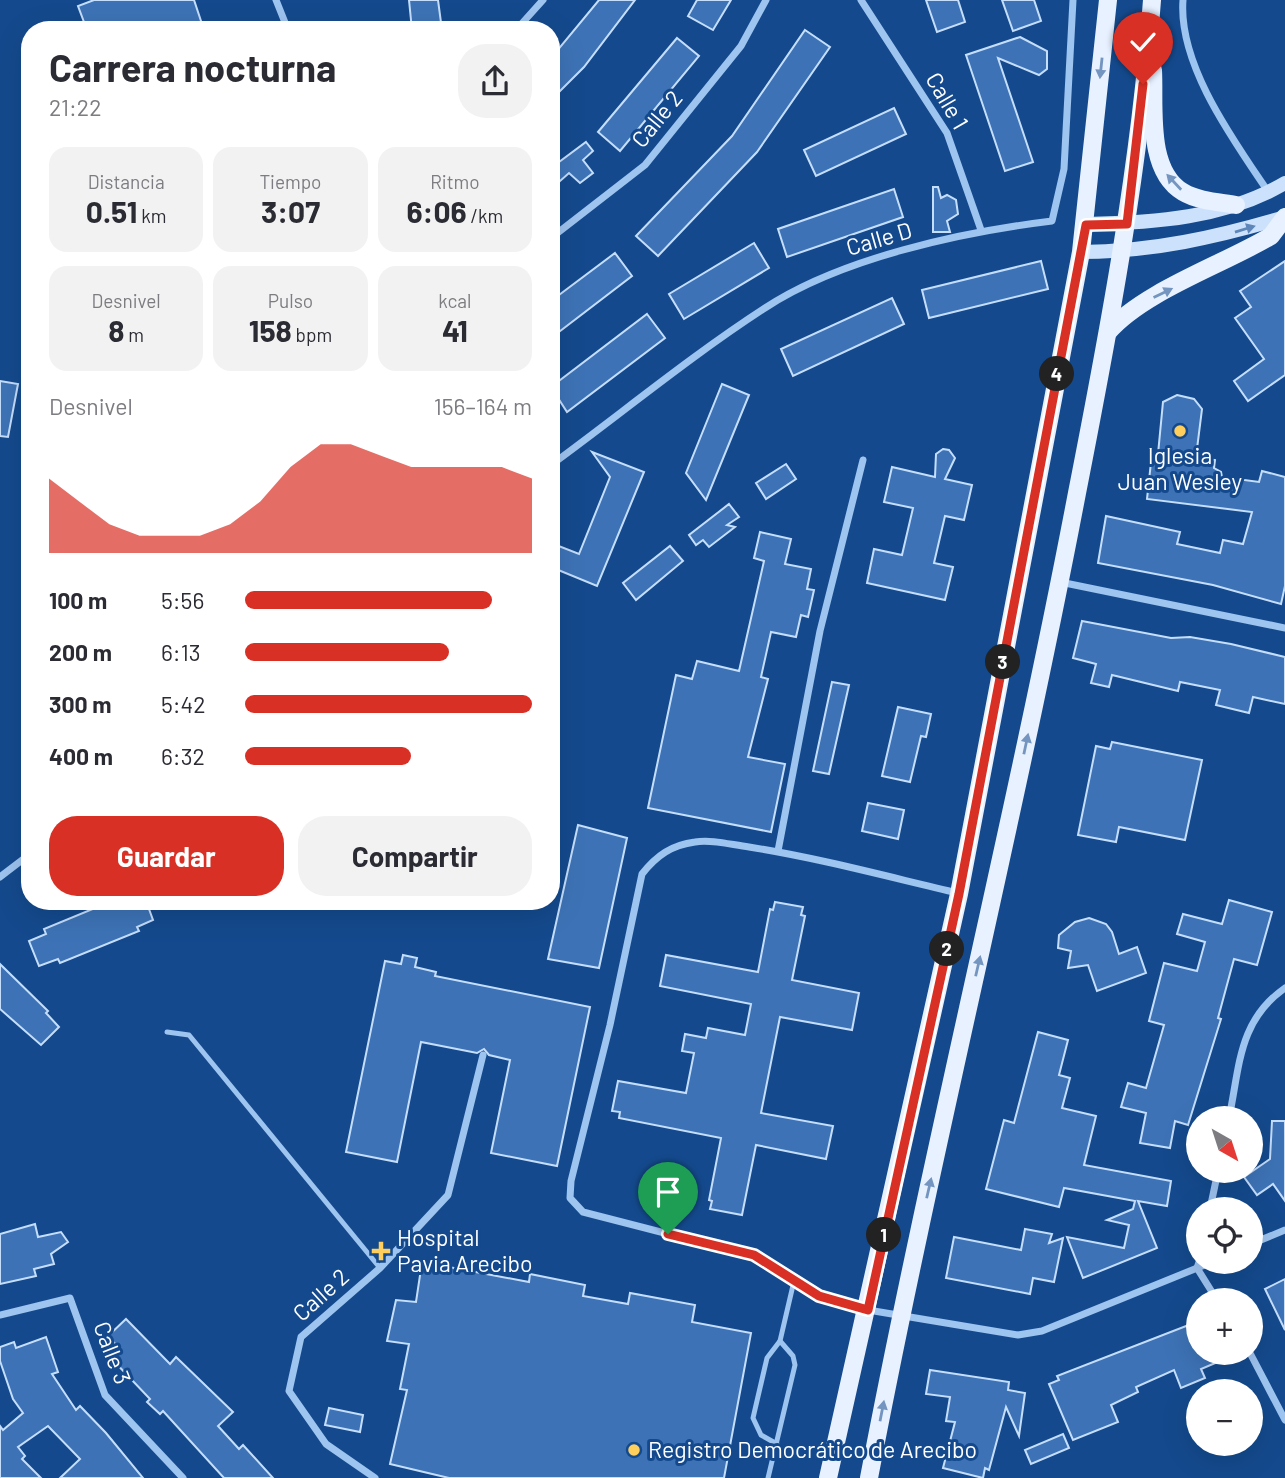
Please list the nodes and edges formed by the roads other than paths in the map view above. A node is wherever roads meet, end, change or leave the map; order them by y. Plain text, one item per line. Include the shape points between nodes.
1 (276, 0) edge
2 (543, 0) edge
3 (766, 0) edge
4 (861, 0) edge
5 (1073, 0) edge
6 (1108, 0) edge
7 (1182, 0) edge
8 (1151, 7) edge
9 (284, 21) edge
10 (524, 21) edge
11 (1285, 183) edge
12 (1269, 193) junction
13 (1236, 205) junction
14 (1285, 217) edge
15 (1127, 224) junction
16 (1086, 225) junction
17 (981, 230) junction
18 (560, 231) edge
19 (1122, 252) junction
20 (1081, 253) junction
21 (1108, 332) junction
22 (560, 459) edge
23 (863, 460) dead end
24 (1060, 582) junction
25 (1285, 628) edge
26 (778, 851) junction
27 (21, 861) edge
28 (0, 877) edge
29 (959, 894) junction
30 (1285, 988) edge
31 (167, 1032) dead end
32 (482, 1055) dead end
33 (1232, 1106) edge
34 (1285, 1230) edge
35 (1263, 1239) edge
36 (380, 1268) junction
37 (1186, 1270) edge
38 (794, 1281) junction
39 (868, 1310) junction
40 (0, 1315) edge
41 (900, 1316) junction
42 (780, 1341) junction
43 (1256, 1365) edge
44 (1285, 1420) edge
45 (777, 1444) junction
46 (183, 1478) edge
47 (375, 1478) edge
48 (768, 1478) edge
49 (828, 1478) edge
50 (869, 1478) edge

1 - 9 street
2 - 10 street
3 - 18 street, Calle 2 via 741,46 645,165
4 - 17 street, Calle 1 via 947,133
5 - 17 street, Calle D via 1064,169 1052,221
6 -> 16 main road
7 - 12 street via 1203,89
13 -> 8 main road via 1184,193 1170,182 1162,167 1157,148
8 - 15 main road
11 - 12 street
12 - 13 street
13 - 15 street via 1217,212
19 -> 14 street via 1220,237
21 -> 14 main road via 1144,302 1271,236
15 - 16 street
15 - 19 main road
16 - 20 main road
17 - 22 street, Calle D via 839,271 766,307
19 - 20 street
19 - 21 main road
20 - 29 main road
21 - 24 main road
23 - 26 street via 820,631
24 - 25 street
41 -> 24 main road
26 - 29 street
26 - 38 street via 698,841 671,848 642,874 570,1198 583,1212 754,1255
27 - 28 street
29 - 39 main road
30 - 33 street via 1264,1003 1248,1028
31 - 36 lane via 189,1035
32 - 36 street, Calle 2 via 447,1195
34 - 35 street
36 - 47 street, Calle 2 via 301,1337 289,1391 326,1444
37 - 41 street via 1042,1331 1018,1335
38 - 39 street via 819,1296
38 - 42 lane
39 - 41 street
39 - 49 main road
40 - 46 street, Calle 3 via 70,1298 105,1395
50 -> 41 main road
42 - 45 lane via 794,1364
42 - 45 lane via 767,1358 753,1418 761,1435
43 - 44 street
45 - 48 lane

